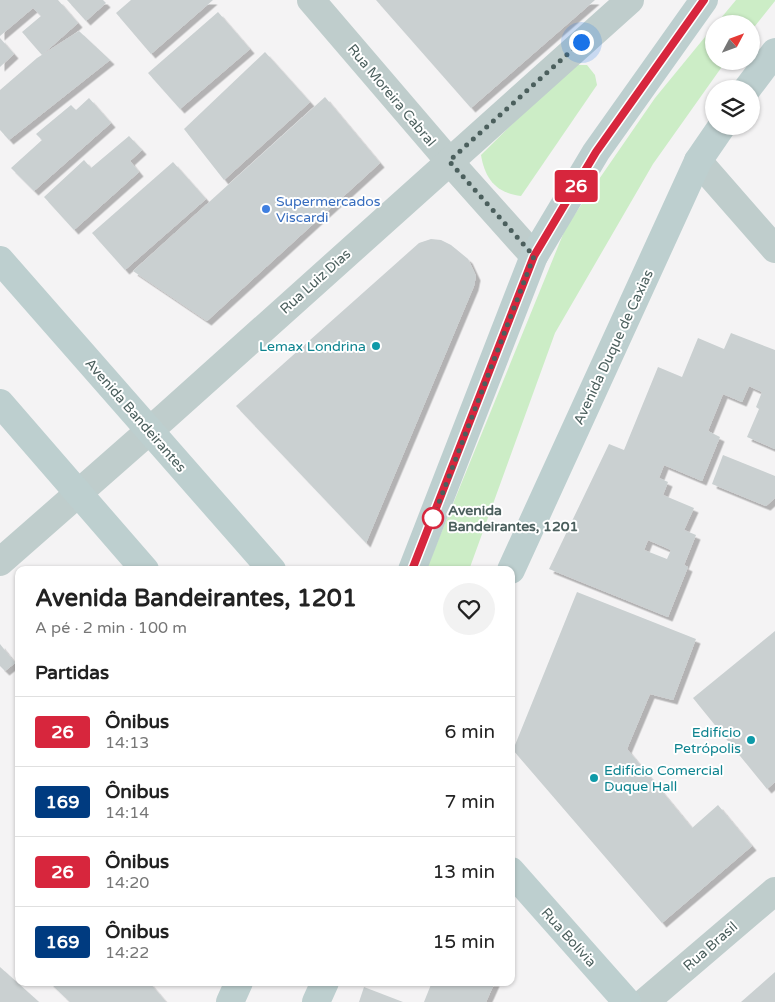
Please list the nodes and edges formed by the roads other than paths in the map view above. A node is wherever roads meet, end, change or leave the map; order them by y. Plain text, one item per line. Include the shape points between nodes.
1 (311, 0) edge
2 (630, 0) edge
3 (704, 0) edge
4 (775, 52) edge
5 (754, 80) edge
6 (716, 135) edge
7 (449, 161) junction
8 (698, 161) junction
9 (775, 249) edge
10 (534, 256) junction
11 (0, 260) edge
12 (0, 402) edge
13 (150, 430) junction
14 (79, 493) junction
15 (0, 562) edge
16 (142, 566) edge
17 (269, 566) edge
18 (414, 566) edge
19 (513, 566) edge
20 (515, 876) edge
21 (775, 891) edge
22 (237, 986) edge
23 (323, 986) edge
24 (230, 1002) edge
25 (316, 1002) edge
26 (627, 1002) edge
27 (645, 1002) edge

1 - 7 street, Rua Moreira Cabral
2 - 7 street, Rua Luiz Dias
3 - 10 main road via 596,152
4 - 5 main road
6 - 8 main road, Avenida Duque de Caxias
7 - 10 street, Rua Moreira Cabral
7 - 13 street, Rua Luiz Dias
8 - 9 street
8 - 19 main road, Avenida Duque de Caxias
10 - 18 main road
11 - 13 main road, Avenida Bandeirantes
12 - 14 main road
13 - 14 street, Rua Luiz Dias
13 - 17 main road, Avenida Bandeirantes
14 - 15 street, Rua Luiz Dias
14 - 16 main road
20 - 26 main road, Rua Bolívia
21 - 27 street, Rua Brasil
22 - 24 main road
23 - 25 main road

